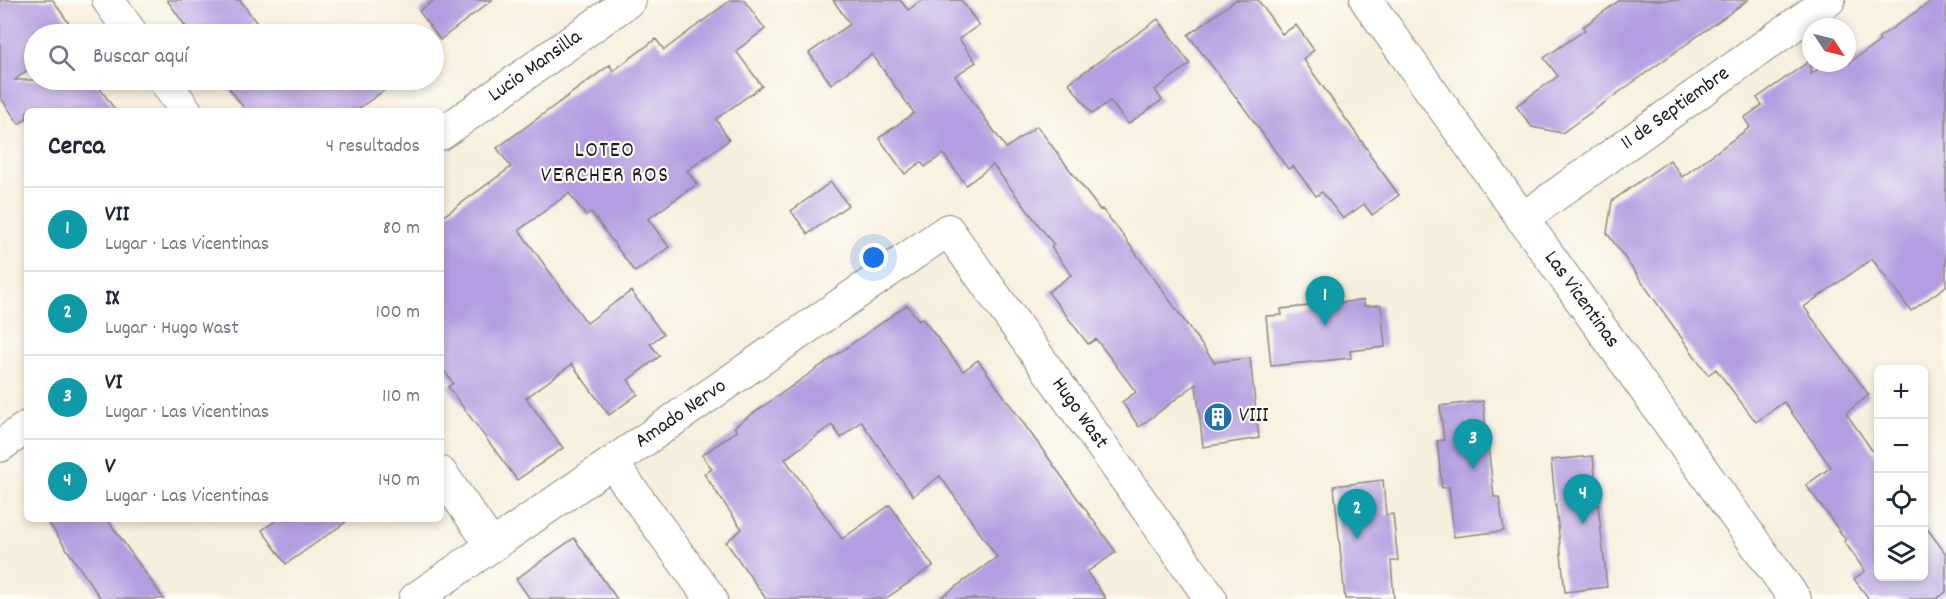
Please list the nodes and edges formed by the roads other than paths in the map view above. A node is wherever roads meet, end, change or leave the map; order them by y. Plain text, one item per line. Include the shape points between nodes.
1 (108, 0) edge
2 (630, 0) edge
3 (1366, 0) edge
4 (1829, 0) edge
5 (125, 24) edge
6 (171, 90) edge
7 (184, 108) edge
8 (444, 132) edge
9 (1522, 219) junction
10 (948, 230) joint
11 (24, 429) edge
12 (0, 446) edge
13 (612, 463) junction
14 (444, 477) edge
15 (492, 546) junction
16 (415, 599) edge
17 (711, 599) edge
18 (1211, 599) edge
19 (1795, 599) edge

1 - 5 street
2 - 8 street, Lucio Mansilla
3 - 9 street, Las Vicentinas
4 - 9 street, 11 de Septiembre
6 - 7 street
9 - 19 street, Las Vicentinas
10 - 13 street, Amado Nervo
10 - 18 street, Hugo Wast
11 - 12 street
13 - 15 street, Amado Nervo
13 - 17 street
14 - 15 street
15 - 16 street, Amado Nervo

